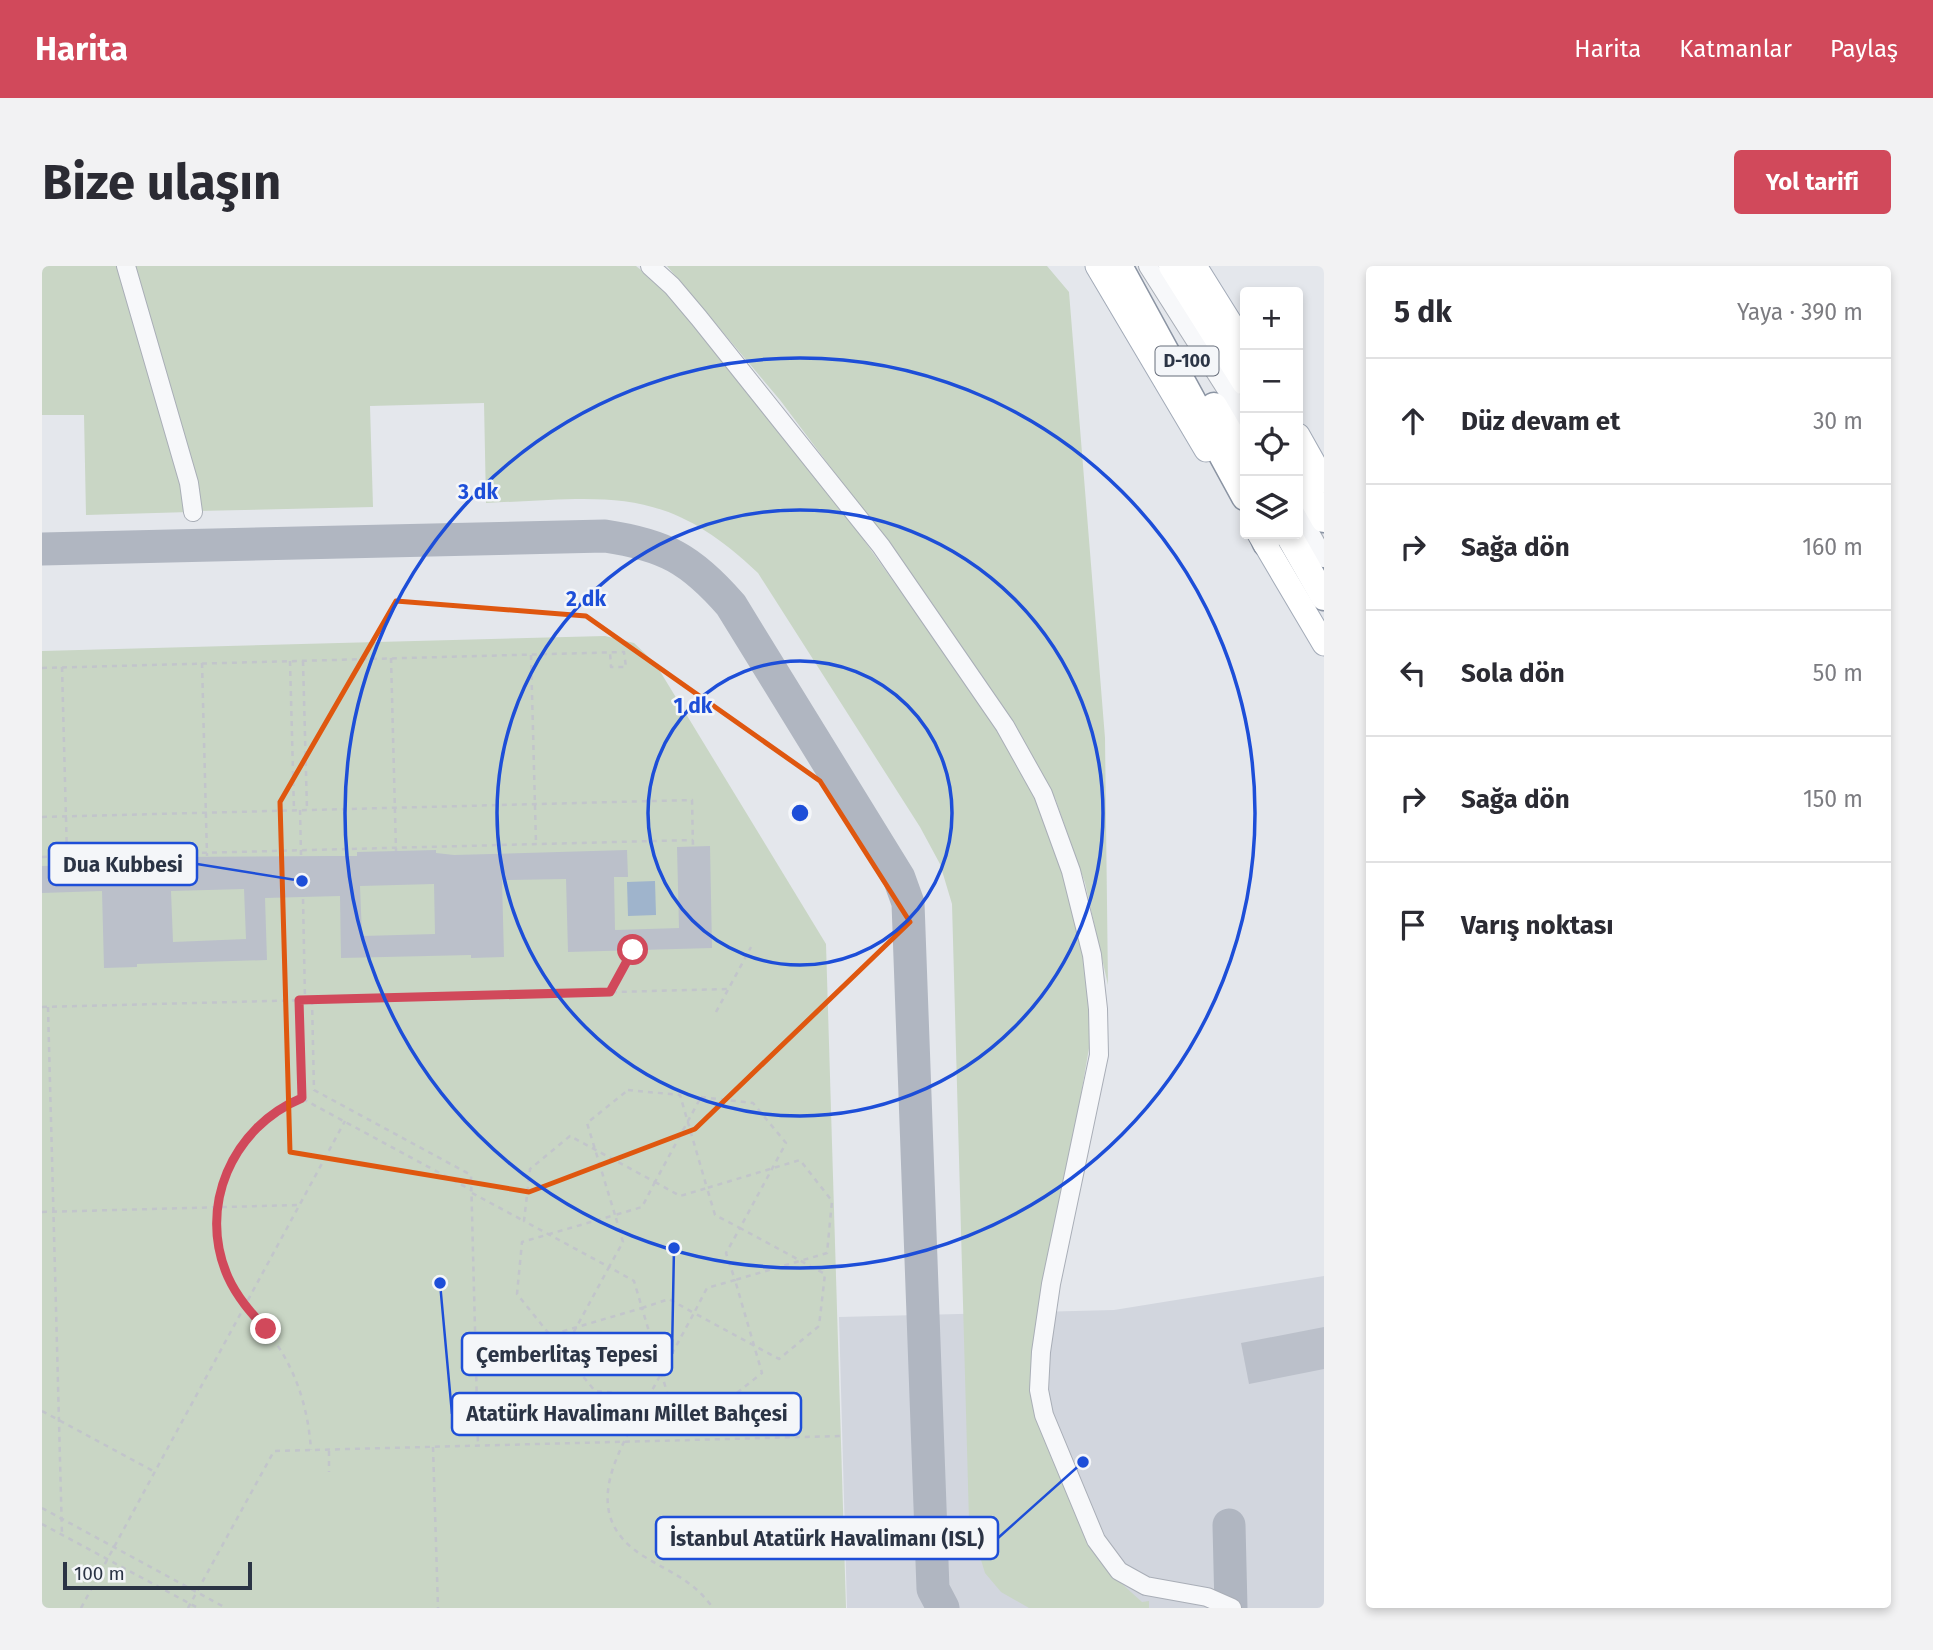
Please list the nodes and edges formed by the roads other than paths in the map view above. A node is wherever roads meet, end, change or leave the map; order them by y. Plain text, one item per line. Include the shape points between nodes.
1 (126, 266) edge
2 (650, 266) edge
3 (1097, 266) edge
4 (1119, 266) edge
5 (1125, 266) edge
6 (1149, 266) edge
7 (1172, 266) edge
8 (1195, 266) edge
9 (1240, 338) edge
10 (1240, 374) edge
11 (1241, 413) edge
12 (1303, 444) edge
13 (1240, 451) edge
14 (1300, 476) edge
15 (1324, 481) edge
16 (1240, 488) edge
17 (1240, 506) edge
18 (193, 512) dead end
19 (1324, 519) edge
20 (1303, 520) edge
21 (1271, 539) edge
22 (1272, 539) edge
23 (1324, 558) edge
24 (1324, 597) edge
25 (1324, 644) edge
26 (1232, 1608) edge

1 - 18 lane via 189,483
2 - 26 lane via 699,317 881,546 1005,726 1043,794 1071,871 1092,955 1099,1055 1051,1284 1041,1352 1039,1390 1044,1415 1096,1540 1119,1571 1146,1586 1207,1597
3 - 17 main road
4 - 16 highway
5 - 13 highway, D-100
6 - 11 lane
7 - 10 highway, D-100
8 - 9 main road
12 - 15 main road
14 - 19 highway
20 - 23 lane
21 - 25 main road
22 - 24 highway

